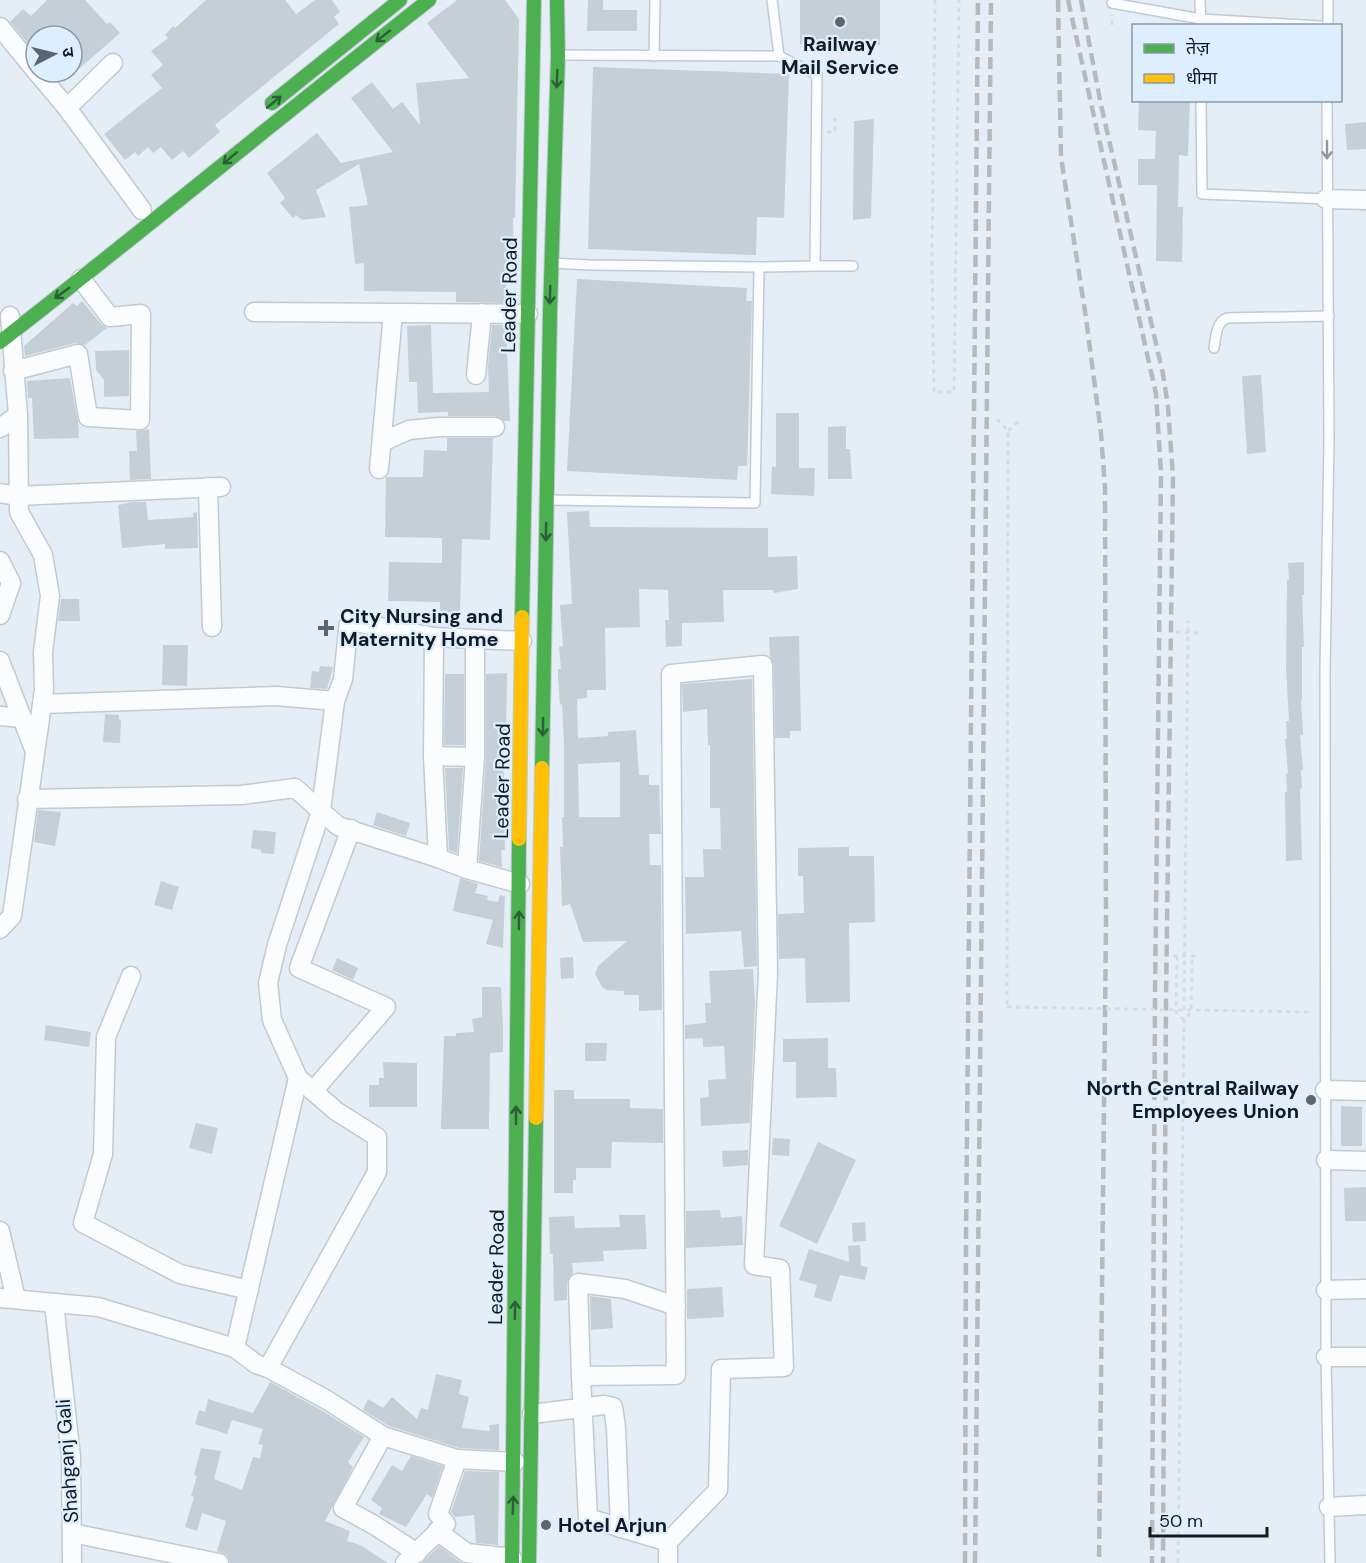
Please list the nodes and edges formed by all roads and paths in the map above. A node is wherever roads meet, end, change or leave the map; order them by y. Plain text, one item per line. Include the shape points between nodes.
1 (400, 0) edge
2 (429, 0) edge
3 (534, 0) edge
4 (557, 0) edge
5 (655, 0) edge
6 (772, 0) edge
7 (935, 0) edge
8 (958, 0) edge
9 (1200, 0) edge
10 (1328, 0) edge
11 (1112, 3) dead end
12 (1201, 22) edge
13 (1260, 24) edge
14 (1328, 24) edge
15 (0, 27) edge
16 (558, 55) junction
17 (24, 56) edge
18 (654, 56) junction
19 (779, 56) junction
20 (113, 63) dead end
21 (48, 84) edge
22 (1201, 102) edge
23 (1327, 102) edge
24 (67, 108) junction
25 (260, 113) dead end
26 (1326, 199) junction
27 (1366, 200) edge
28 (142, 210) dead end
29 (90, 254) dead end
30 (551, 263) junction
31 (816, 266) junction
32 (853, 266) dead end
33 (759, 267) junction
34 (81, 279) junction
35 (54, 282) dead end
36 (254, 312) dead end
37 (393, 313) junction
38 (482, 313) junction
39 (528, 314) junction
40 (1329, 316) junction
41 (8, 325) edge
42 (1214, 348) dead end
43 (13, 371) junction
44 (476, 375) dead end
45 (18, 415) junction
46 (997, 419) dead end
47 (1020, 420) dead end
48 (495, 427) dead end
49 (0, 428) edge
50 (1008, 432) junction
51 (382, 442) junction
52 (379, 469) dead end
53 (9, 495) edge
54 (547, 500) junction
55 (0, 561) edge
56 (0, 615) edge
57 (1188, 621) dead end
58 (212, 627) dead end
59 (1176, 632) dead end
60 (1188, 632) junction
61 (1200, 633) dead end
62 (434, 637) junction
63 (476, 639) junction
64 (522, 641) junction
65 (2, 668) edge
66 (335, 701) junction
67 (42, 704) junction
68 (0, 716) edge
69 (22, 718) junction
70 (34, 751) junction
71 (433, 756) junction
72 (475, 757) junction
73 (27, 799) junction
74 (321, 811) junction
75 (351, 829) junction
76 (438, 858) junction
77 (467, 869) junction
78 (520, 884) junction
79 (0, 929) edge
80 (1185, 956) junction
81 (131, 976) dead end
82 (1184, 1010) junction
83 (1312, 1012) dead end
84 (1184, 1020) junction
85 (298, 1078) junction
86 (1325, 1090) junction
87 (313, 1091) junction
88 (1366, 1091) edge
89 (1326, 1160) junction
90 (1366, 1161) edge
91 (0, 1231) edge
92 (1366, 1289) edge
93 (249, 1290) junction
94 (1326, 1290) junction
95 (8, 1298) edge
96 (54, 1303) junction
97 (676, 1306) junction
98 (235, 1348) junction
99 (1326, 1357) junction
100 (1366, 1357) edge
101 (268, 1368) junction
102 (581, 1376) junction
103 (582, 1409) junction
104 (532, 1414) junction
105 (383, 1436) junction
106 (457, 1460) junction
107 (515, 1462) junction
108 (1366, 1505) edge
109 (1329, 1507) junction
110 (620, 1528) junction
111 (437, 1531) junction
112 (72, 1533) junction
113 (668, 1542) junction
114 (411, 1558) edge
115 (518, 1561) edge
116 (72, 1563) edge
117 (219, 1563) edge
118 (668, 1563) edge
119 (1178, 1563) edge
120 (1330, 1563) edge

25 -> 1 main road
2 -> 34 main road
3 - 39 main road, Leader Road
4 - 16 main road, Leader Road
5 - 18 lane
6 - 19 lane
7 - 8 path via 934,392 954,392
9 - 12 lane
10 - 14 lane
11 - 12 lane
12 - 13 lane
15 - 17 street
16 - 18 lane
16 -> 30 main road, Leader Road
18 - 19 lane
19 - 31 lane via 817,75
20 - 24 street
21 - 24 street
22 - 26 lane via 1202,194
23 -> 26 lane
24 - 28 street
26 - 27 street
26 - 40 lane
29 - 35 main road
30 - 33 lane
30 -> 54 main road, Leader Road
31 - 32 lane
31 - 33 lane
33 - 54 lane via 755,503
34 -> 41 main road
34 - 43 street via 110,317 141,314 140,420 88,417 78,354
36 - 37 street
37 - 38 street
37 - 51 street
38 - 39 street
38 - 44 street
39 - 64 main road, Leader Road
40 - 42 lane via 1227,318 1219,324
40 - 86 lane
41 - 43 street
43 - 45 street
45 - 49 street
45 - 53 street
46 - 50 path
47 - 50 path
48 - 51 street via 409,430
50 - 82 path, bridge via 1007,1007
51 - 52 street
53 - 58 street via 214,487
53 - 67 street via 43,555 50,596
54 -> 104 main road, Leader Road
55 - 56 street via 11,584
57 - 60 path
59 - 60 path
60 - 61 path
60 - 80 path
62 - 63 street
62 - 66 street via 349,621 343,679
62 - 71 street
63 - 64 street
63 - 72 street
64 - 78 main road, Leader Road
65 - 69 street
66 - 67 street via 276,696
66 - 74 street
67 - 70 street
68 - 69 street
69 - 70 street
70 - 73 street
71 - 72 street
71 - 76 street
72 - 77 street
73 - 74 street via 241,795 295,788
73 - 79 street via 12,916
74 - 75 street via 338,826
74 - 85 street via 268,983 272,1020
75 - 76 street
75 - 87 street via 299,968 386,1007
76 - 77 street
77 - 78 street
107 -> 78 main road, Leader Road
80 - 82 path
80 - 84 path via 1194,956 1191,1012
80 - 84 path via 1175,956 1176,1012
81 - 93 street via 106,1037 104,1154 83,1223 180,1274
82 - 83 path, bridge
84 - 119 path
85 - 87 street
85 - 93 street
86 - 88 street
86 - 89 lane
87 - 101 street via 377,1137 377,1172
89 - 90 street
89 - 94 lane
91 - 95 street
92 - 94 street
93 - 98 street
94 - 99 lane
95 - 96 street
96 - 98 street via 98,1307
96 - 112 street, Shahganj Gali via 71,1457
97 - 102 street via 676,1375
97 - 102 street via 625,1289 578,1283
97 - 113 street via 671,674 763,665 768,973 754,1265 780,1269 784,1367 721,1369 718,1491
98 - 101 street
99 - 100 street
99 - 109 lane
101 - 105 street
102 - 103 street
103 - 104 street
103 - 110 street via 588,1518
103 - 110 street via 613,1407
104 - 115 main road, Leader Road
105 - 106 street
105 - 114 street via 343,1508 374,1525
106 - 107 street
106 - 111 street via 438,1514 446,1524
115 -> 107 main road, Leader Road
108 - 109 street
109 - 120 lane
110 - 113 street
111 - 114 street
111 - 115 street via 467,1553
112 - 116 street, Shahganj Gali
112 - 117 street
113 - 118 street

